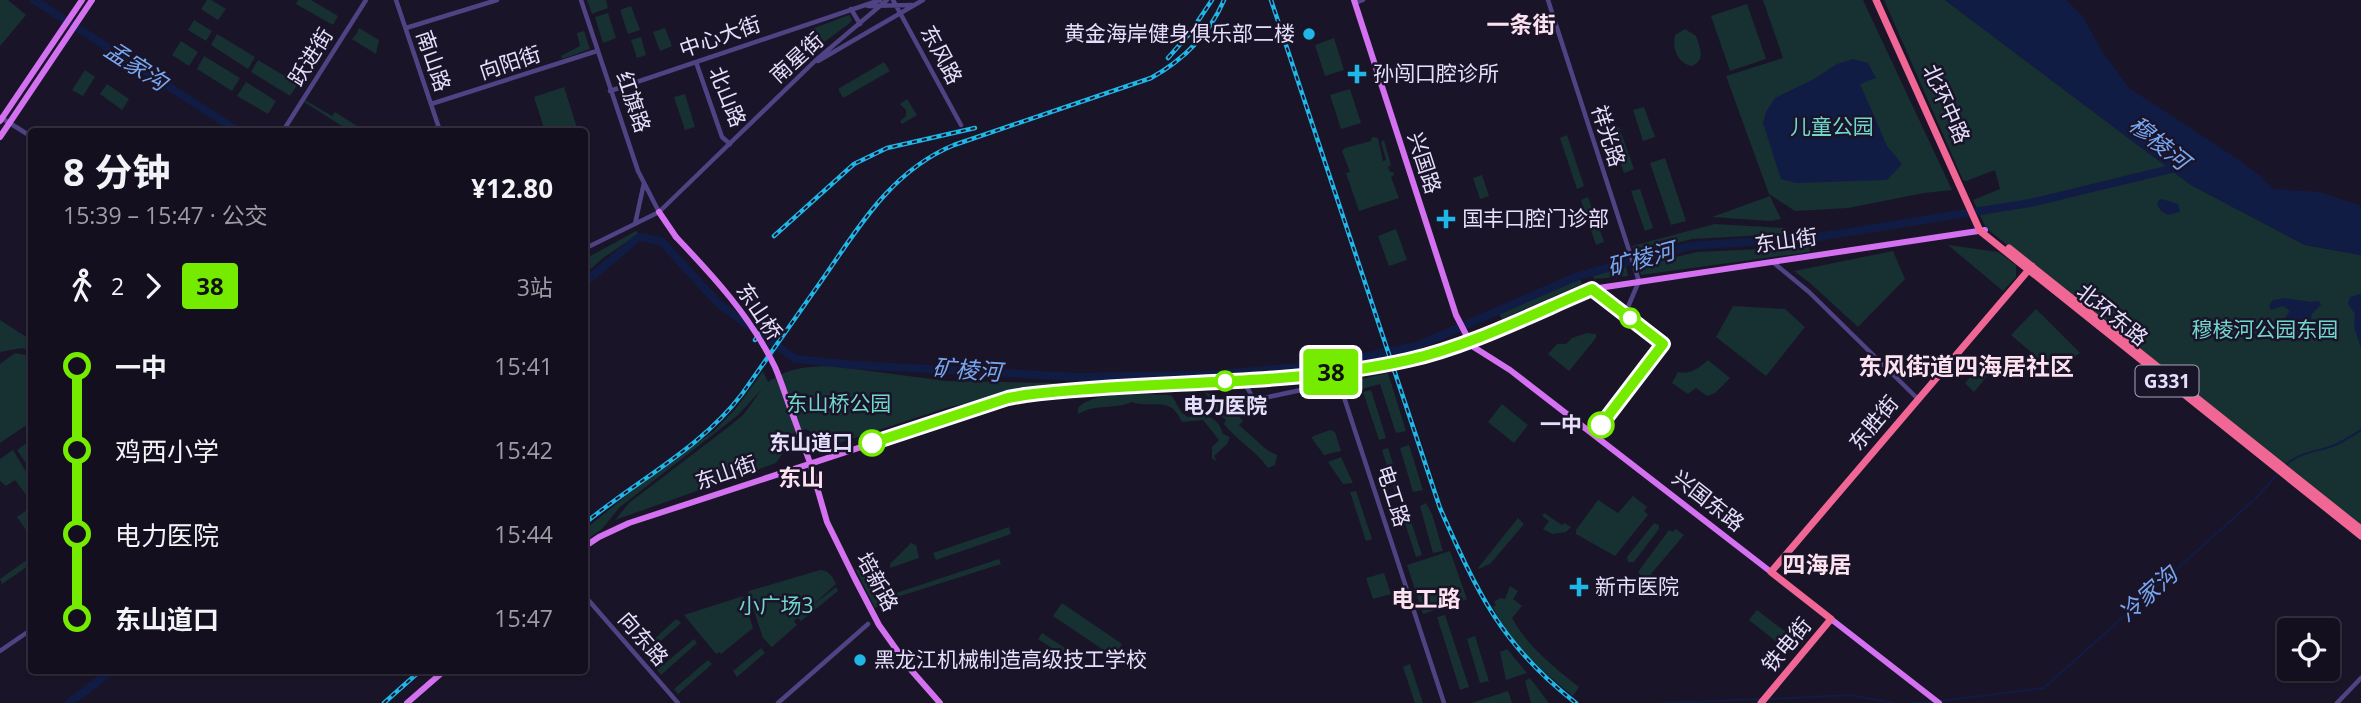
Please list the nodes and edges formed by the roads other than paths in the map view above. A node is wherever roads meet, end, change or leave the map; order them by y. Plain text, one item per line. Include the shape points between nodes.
1 (82, 0) edge
2 (92, 0) edge
3 (366, 0) edge
4 (396, 0) edge
5 (497, 0) edge
6 (581, 0) edge
7 (887, 0) edge
8 (923, 0) edge
9 (1363, 0) edge
10 (1548, 0) edge
11 (1878, 0) edge
12 (1354, 1) edge
13 (881, 2) edge
14 (895, 2) edge
15 (915, 5) junction
16 (854, 8) junction
17 (901, 13) junction
18 (860, 24) junction
19 (406, 28) junction
20 (597, 51) junction
21 (696, 62) junction
22 (808, 67) junction
23 (610, 91) junction
24 (431, 104) junction
25 (1, 119) edge
26 (9, 123) junction
27 (961, 125) dead end
28 (285, 128) edge
29 (439, 128) edge
30 (28, 135) edge
31 (0, 137) edge
32 (730, 144) junction
33 (644, 182) junction
34 (659, 212) junction
35 (635, 224) junction
36 (1980, 226) junction
37 (588, 247) edge
38 (1771, 261) junction
39 (2030, 268) junction
40 (1639, 281) junction
41 (1592, 289) junction
42 (1625, 314) junction
43 (1467, 335) joint
44 (1243, 380) junction
45 (1918, 399) junction
46 (1594, 435) junction
47 (810, 463) junction
48 (2361, 529) edge
49 (2361, 537) edge
50 (588, 544) edge
51 (1771, 572) junction
52 (588, 600) edge
53 (1831, 619) junction
54 (868, 624) dead end
55 (28, 632) edge
56 (0, 651) edge
57 (441, 674) edge
58 (2361, 678) edge
59 (417, 700) edge
60 (407, 703) edge
61 (678, 703) edge
62 (778, 703) edge
63 (940, 703) edge
64 (1444, 703) edge
65 (1761, 703) edge
66 (1939, 703) edge
67 (2337, 703) edge

1 - 25 main road
2 - 26 main road
3 - 28 street, 跃进街
4 - 19 street, 南山路
5 - 19 street
6 - 20 street, 红旗路
7 - 13 street, 南星街
8 - 15 street
9 - 12 street
10 - 40 street, 祥光路
11 - 36 highway, 北环中路 / G331
12 - 43 main road, 兴国路 via 1456,315
13 - 14 street
13 - 16 street, 中心大街
13 - 18 street, 南星街
14 - 15 street
14 - 17 street, 东风路
15 - 17 street
16 - 18 street
16 - 21 street, 中心大街
17 - 22 street
17 - 27 street, 东风路
18 - 22 street, 南星街
19 - 24 street, 南山路
20 - 23 street, 红旗路
20 - 24 street, 向阳街
21 - 23 street, 中心大街
21 - 32 street, 北山路 via 722,136
22 - 32 street, 南星街
23 - 33 street, 红旗路
24 - 29 street, 南山路
25 - 26 street
26 - 30 street
26 - 31 main road
32 - 34 street, 南星街
33 - 34 street, 红旗路
33 - 35 street
34 - 35 street
34 - 47 main road, 东山桥, bridge via 751,325 775,368
35 - 37 street
36 - 38 main road, 东山街
36 - 39 highway, 北环东路 / G331
38 - 40 main road, 东山街
38 - 45 street
39 - 45 highway, 东胜街
39 - 48 highway, 北环东路 / G331
39 - 49 highway, 北环东路 / G331
40 - 41 main road, 东山街
40 - 42 street
41 - 42 street
41 - 44 main road, 东山街, bridge via 1409,360
42 - 46 street via 1663,344
43 - 46 main road, 兴国东路 via 1474,347
44 - 47 main road, 东山街 via 1008,398
44 - 64 street, 电工路 via 1254,400 1339,382
45 - 51 highway, 东胜街
46 - 51 main road, 兴国东路
47 - 50 main road, 东山街 via 629,523
47 - 63 main road, 培新路 via 827,522 879,625
51 - 53 highway, 兴国东路
52 - 61 street, 向东路
53 - 65 highway, 铁电街
53 - 66 main road, 兴国东路
54 - 62 street
55 - 56 street
57 - 59 main road
58 - 67 street
59 - 60 main road

